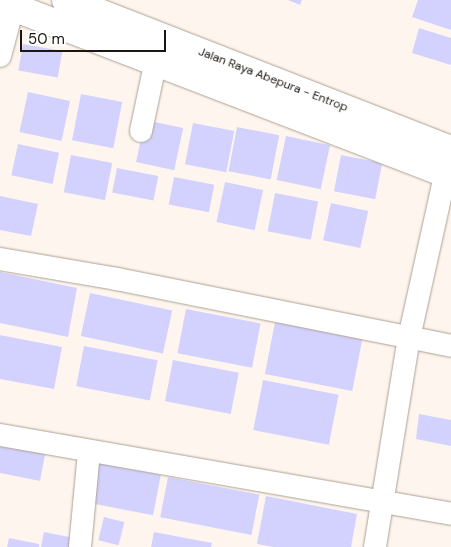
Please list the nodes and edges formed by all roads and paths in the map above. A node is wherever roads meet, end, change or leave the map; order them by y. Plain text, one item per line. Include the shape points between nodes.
1 (66, 0) edge
2 (10, 3) edge
3 (0, 56) edge
4 (156, 60) junction
5 (141, 131) dead end
6 (449, 162) edge
7 (0, 260) edge
8 (409, 338) junction
9 (451, 346) edge
10 (0, 435) edge
11 (89, 452) junction
12 (382, 502) junction
13 (451, 514) edge
14 (80, 547) edge
15 (375, 547) edge

1 - 6 highway, Jalan Raya Abepura - Entrop
2 - 3 street
2 - 4 highway
4 - 5 street
4 - 6 highway
6 - 8 street
7 - 8 street via 126,281
8 - 9 street
8 - 12 street
10 - 11 street
11 - 12 street
11 - 14 street
12 - 13 street
12 - 15 street

